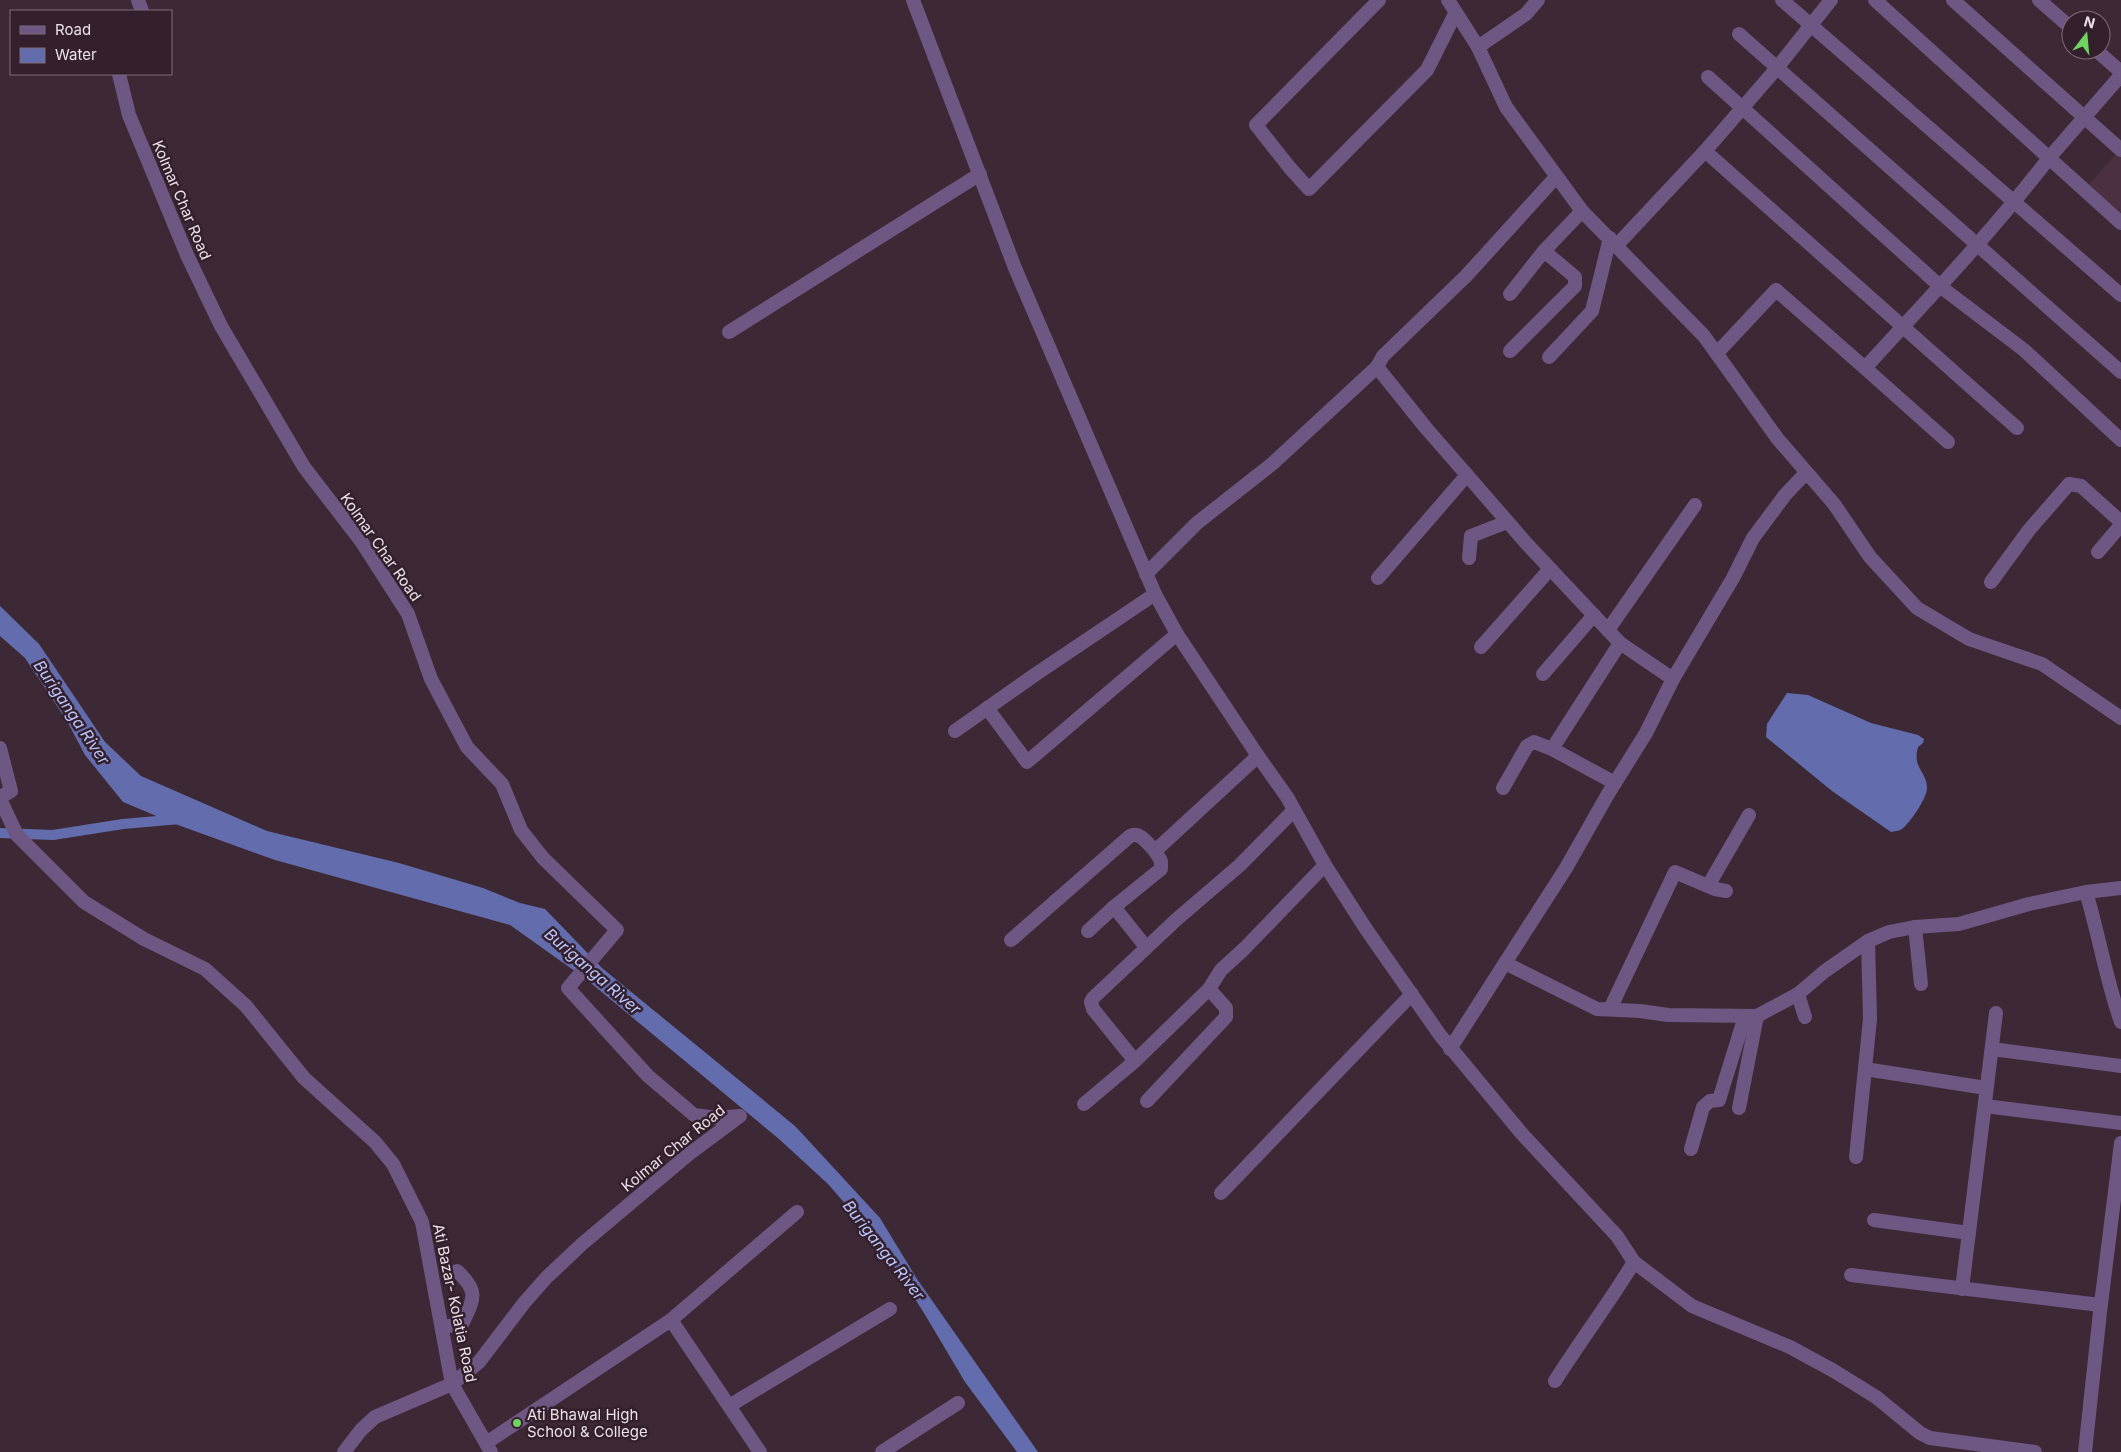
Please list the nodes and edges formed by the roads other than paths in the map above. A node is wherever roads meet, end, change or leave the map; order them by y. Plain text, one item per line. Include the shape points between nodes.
1 (913, 0) edge
2 (1379, 0) edge
3 (1448, 0) edge
4 (1538, 0) edge
5 (1782, 0) edge
6 (1831, 0) edge
7 (1875, 0) edge
8 (1953, 0) edge
9 (2039, 0) edge
10 (1455, 14) junction
11 (2061, 19) edge
12 (1811, 26) junction
13 (1739, 34) dead end
14 (1478, 47) junction
15 (2106, 60) edge
16 (1777, 68) junction
17 (2121, 74) edge
18 (119, 75) edge
19 (1708, 77) dead end
20 (1743, 108) junction
21 (2084, 118) junction
22 (2121, 150) edge
23 (1705, 151) junction
24 (2048, 158) junction
25 (980, 174) junction
26 (1556, 177) junction
27 (2014, 203) junction
28 (1582, 211) junction
29 (2121, 223) edge
30 (1613, 242) junction
31 (1977, 245) junction
32 (1544, 251) junction
33 (1941, 287) junction
34 (1510, 294) dead end
35 (2121, 295) edge
36 (1902, 328) junction
37 (729, 332) dead end
38 (1510, 351) dead end
39 (1716, 353) junction
40 (1549, 357) dead end
41 (1377, 367) junction
42 (1865, 368) junction
43 (2121, 372) edge
44 (2017, 428) dead end
45 (2121, 440) edge
46 (1948, 442) dead end
47 (1467, 475) junction
48 (1810, 476) junction
49 (1695, 505) dead end
50 (1507, 522) junction
51 (2121, 524) edge
52 (2098, 552) dead end
53 (1469, 558) dead end
54 (1550, 569) junction
55 (1146, 574) junction
56 (1378, 578) dead end
57 (1991, 582) dead end
58 (1155, 594) junction
59 (1594, 615) junction
60 (1608, 630) junction
61 (1177, 634) junction
62 (1620, 643) junction
63 (1481, 647) dead end
64 (1543, 674) dead end
65 (1673, 679) junction
66 (987, 708) junction
67 (2121, 718) edge
68 (955, 731) dead end
69 (0, 748) edge
70 (1552, 749) junction
71 (1258, 756) junction
72 (1615, 783) junction
73 (1503, 788) dead end
74 (2, 802) edge
75 (1294, 810) junction
76 (1748, 815) dead end
77 (1155, 851) junction
78 (1325, 865) junction
79 (1708, 886) junction
80 (2121, 888) edge
81 (1726, 890) dead end
82 (2086, 892) junction
83 (1114, 907) junction
84 (1915, 927) junction
85 (1088, 931) dead end
86 (1011, 940) dead end
87 (1868, 941) junction
88 (1146, 946) junction
89 (1505, 963) junction
90 (1921, 984) dead end
91 (1208, 988) junction
92 (1412, 994) junction
93 (1798, 994) junction
94 (1610, 1009) junction
95 (1996, 1013) dead end
96 (1751, 1016) junction
97 (1805, 1018) dead end
98 (2121, 1022) edge
99 (1450, 1049) junction
100 (1992, 1049) junction
101 (1135, 1061) junction
102 (2121, 1066) edge
103 (1865, 1069) junction
104 (1986, 1088) junction
105 (1147, 1101) dead end
106 (1084, 1104) dead end
107 (1985, 1106) junction
108 (1739, 1108) dead end
109 (2121, 1123) edge
110 (2121, 1143) edge
111 (1691, 1149) dead end
112 (1856, 1157) dead end
113 (2119, 1181) edge
114 (1221, 1193) dead end
115 (797, 1212) dead end
116 (1874, 1220) dead end
117 (1969, 1233) junction
118 (1634, 1262) junction
119 (457, 1271) dead end
120 (1851, 1275) dead end
121 (1962, 1289) junction
122 (2100, 1305) junction
123 (890, 1309) dead end
124 (671, 1320) junction
125 (442, 1328) junction
126 (1555, 1381) dead end
127 (452, 1384) junction
128 (958, 1403) dead end
129 (729, 1406) junction
130 (488, 1447) edge
131 (1950, 1447) edge
132 (1991, 1448) edge
133 (344, 1452) edge
134 (760, 1452) edge
135 (882, 1452) edge
136 (2035, 1452) edge
137 (2085, 1452) edge

1 - 25 street
2 - 10 street via 1256,125 1309,188 1427,70
3 - 10 street
4 - 14 street via 1526,14
5 - 12 street
6 - 12 street
7 - 24 street
8 - 21 street
9 - 11 street
10 - 14 street
12 - 16 street
12 - 27 street
13 - 16 street
14 - 26 street via 1506,107
15 - 17 street
16 - 20 street
16 - 31 street
17 - 21 street
18 - 127 street, Kolmar Char Road via 129,115 187,255 221,326 304,467 361,541 408,614 431,679 458,731 467,747 502,784 521,830 543,858 617,930 568,988 648,1076 694,1115 740,1116 582,1244 524,1303 479,1362
19 - 20 street
20 - 23 street
20 - 33 street
21 - 22 street
21 - 24 street
23 - 30 street
23 - 36 street
24 - 27 street
24 - 29 street
25 - 37 street
25 - 55 street via 1014,268
26 - 28 street
26 - 41 street via 1466,276 1383,356
27 - 31 street
27 - 35 street
28 - 30 street
28 - 32 street
30 - 39 street via 1704,336
30 - 40 street via 1592,311
31 - 33 street
31 - 43 street
32 - 34 street
32 - 38 street via 1575,277 1575,286
33 - 36 street
33 - 45 street via 2024,350
36 - 42 street
36 - 44 street
39 - 42 street via 1776,290
39 - 48 street via 1777,438
41 - 47 street
41 - 55 street via 1272,464 1197,523
42 - 46 street
47 - 50 street
47 - 56 street
48 - 65 street via 1802,477 1752,538 1733,578
48 - 67 street via 1834,504 1870,557 1917,608 1969,639 2042,664
49 - 60 street
50 - 53 street via 1472,536
50 - 54 street
51 - 52 street
51 - 57 street via 2081,486 2069,484 2029,530
54 - 59 street
54 - 63 street
55 - 58 street
58 - 61 street
58 - 66 street
59 - 60 street
59 - 64 street
60 - 62 street
61 - 66 street via 1027,762
61 - 71 street
62 - 65 street
62 - 70 street
65 - 72 street via 1646,733
66 - 68 street
69 - 74 street via 12,791
70 - 72 street
70 - 73 street via 1530,743
71 - 75 street
71 - 77 street
72 - 89 street via 1566,868
74 - 125 street, Ati Bazar- Kolatia Road via 17,835 84,902 144,940 205,969 246,1006 304,1078 375,1142 393,1164 422,1222
75 - 78 street
75 - 88 street via 1240,865
76 - 79 street
77 - 83 street via 1161,861 1160,869
77 - 86 street via 1139,835 1130,836
78 - 91 street via 1221,970
78 - 92 street
79 - 81 street
79 - 94 street via 1674,872
80 - 82 street
82 - 84 street via 1959,924
82 - 98 street
83 - 85 street
83 - 88 street
84 - 87 street via 1889,932
84 - 90 street
87 - 93 street
87 - 103 street via 1870,1020
88 - 101 street via 1091,1002 1093,1009
89 - 94 street via 1597,1009
89 - 99 street
91 - 101 street
91 - 105 street via 1226,1008 1226,1017
92 - 99 street
92 - 114 street
93 - 96 street
93 - 97 street
94 - 96 street via 1668,1015
95 - 100 street
96 - 108 street
96 - 111 street via 1719,1100 1710,1101 1703,1107
99 - 118 street via 1616,1236
100 - 102 street
100 - 104 street
101 - 106 street
103 - 104 street
103 - 112 street
104 - 107 street
107 - 109 street
107 - 117 street
110 - 113 street
113 - 122 street
115 - 124 street
116 - 117 street
117 - 121 street
118 - 126 street
118 - 131 street via 1692,1306 1790,1348 1876,1397 1920,1433
119 - 125 street via 469,1282 471,1306 462,1322
120 - 121 street
121 - 122 street
122 - 137 street
123 - 129 street
124 - 129 street
124 - 130 street
125 - 127 street, Ati Bazar- Kolatia Road
127 - 130 street, Ati Bazar- Kolatia Road
127 - 133 street via 375,1417
128 - 135 street
129 - 134 street
131 - 132 street
132 - 136 street

